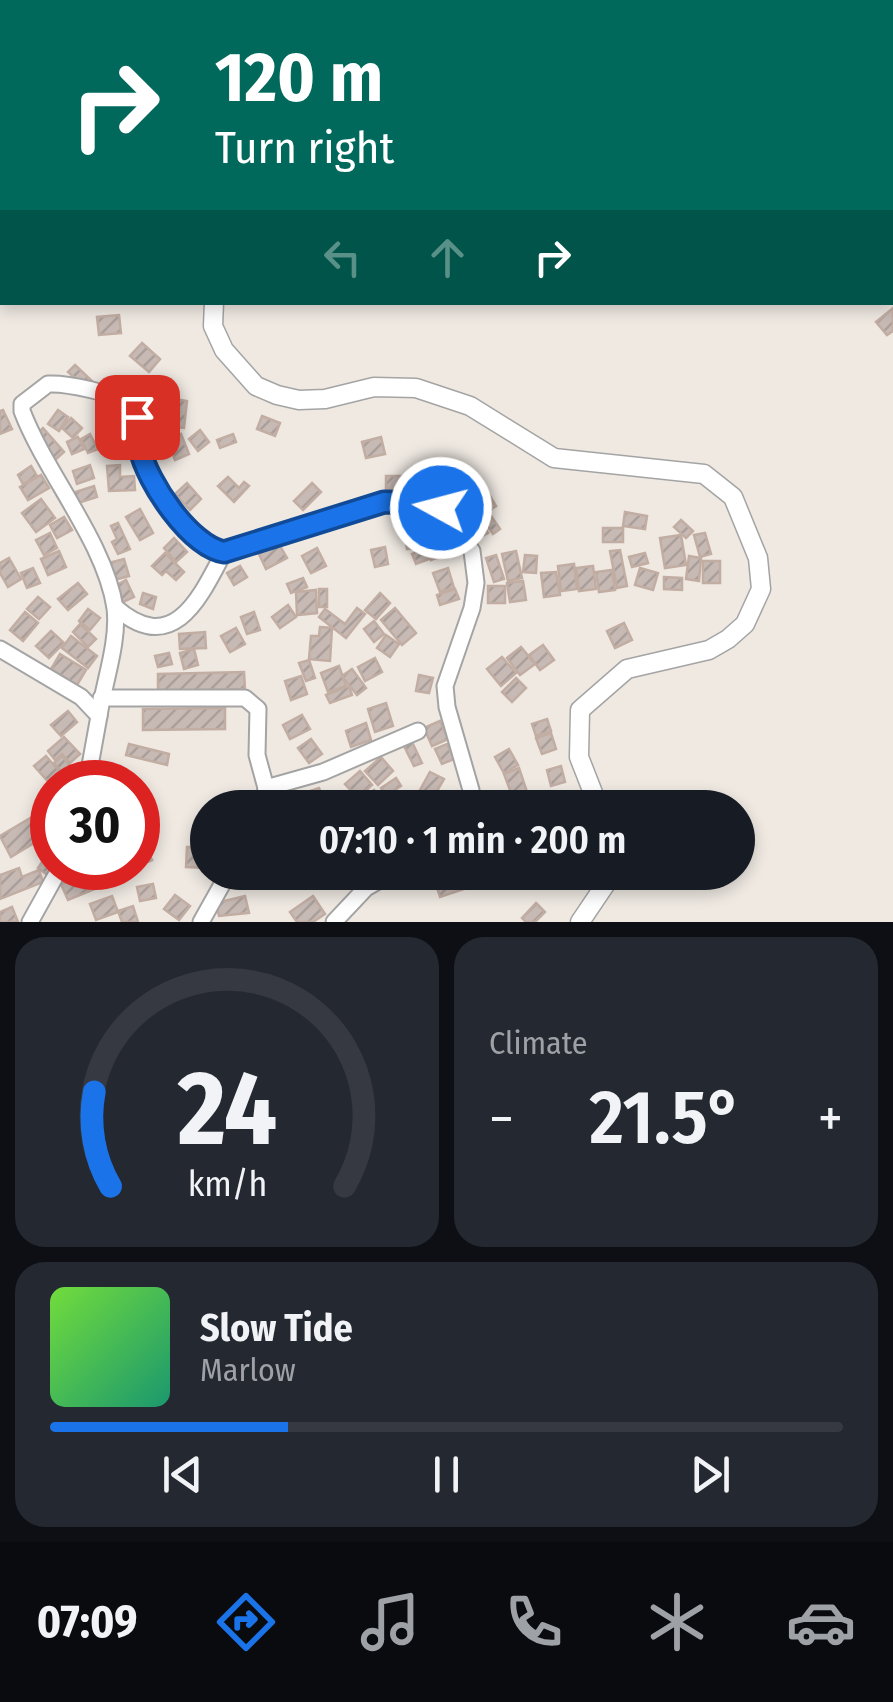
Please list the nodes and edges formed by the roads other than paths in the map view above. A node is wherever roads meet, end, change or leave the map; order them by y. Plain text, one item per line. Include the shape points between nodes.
1 (214, 305) edge
2 (224, 552) junction
3 (114, 607) junction
4 (0, 649) edge
5 (102, 698) junction
6 (99, 716) junction
7 (418, 731) dead end
8 (91, 760) edge
9 (266, 788) joint
10 (471, 790) edge
11 (592, 790) edge
12 (48, 890) edge
13 (219, 890) edge
14 (364, 890) edge
15 (602, 890) edge
16 (30, 922) edge
17 (202, 922) edge
18 (334, 922) edge
19 (580, 922) edge

1 - 11 street via 213,326 224,350 256,386 276,395 325,399 374,387 416,388 470,406 554,458 704,474 733,497 758,558 754,608 728,640 627,669 580,710 579,757
2 - 3 street via 199,600 177,622 148,626
2 - 3 street via 195,539 176,514 146,466 132,407 118,397 48,384 28,397 22,411 98,558
2 - 10 street via 384,502 441,508 472,551 476,583 445,686
3 - 5 street
4 - 6 street via 81,697
5 - 6 street
5 - 9 street via 250,700 258,709 257,756
6 - 8 street
7 - 9 street via 324,772
12 - 16 street
13 - 17 street
14 - 18 street
15 - 19 street

